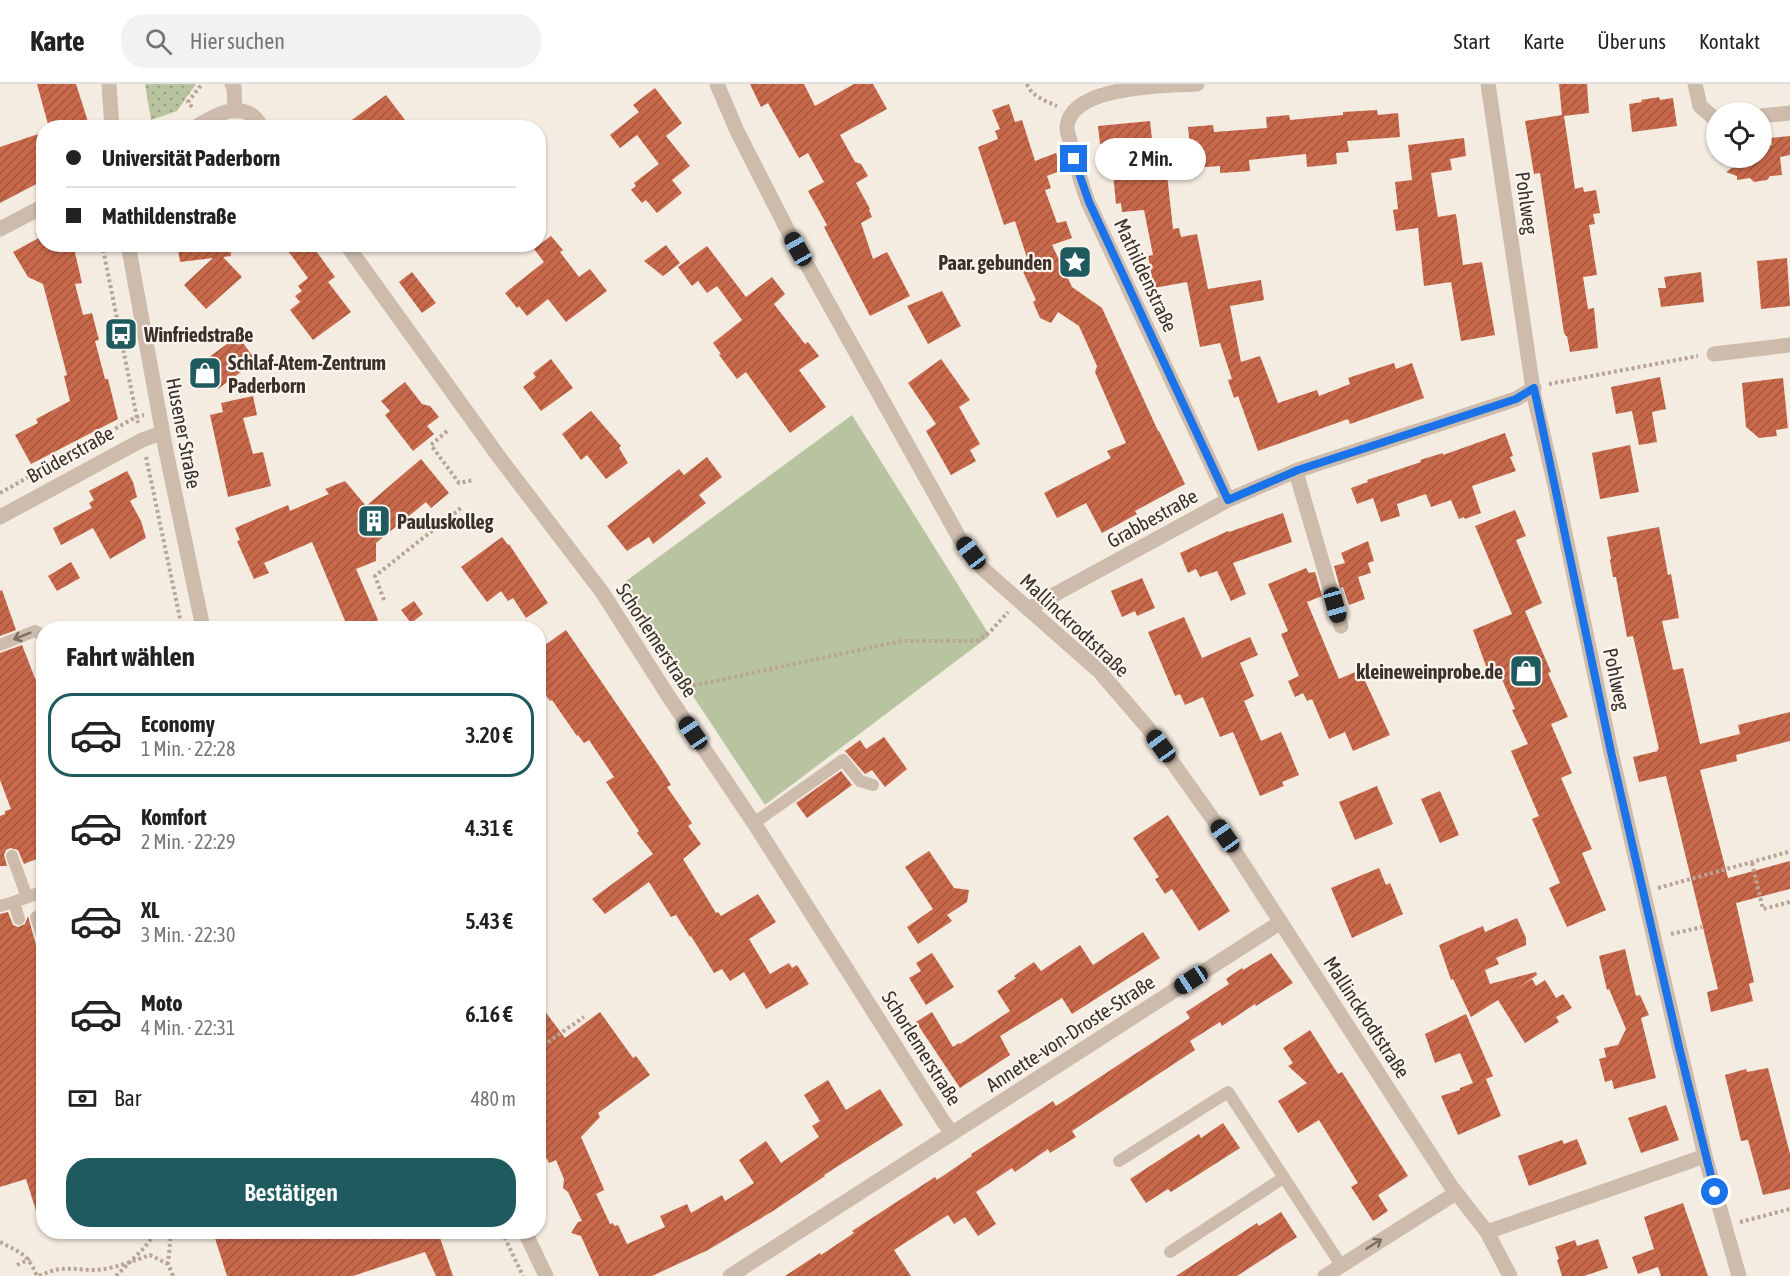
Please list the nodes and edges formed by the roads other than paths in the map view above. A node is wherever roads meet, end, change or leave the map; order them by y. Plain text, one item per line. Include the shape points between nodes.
1 (109, 84) edge
2 (232, 84) edge
3 (717, 84) edge
4 (1197, 84) edge
5 (1488, 84) edge
6 (1695, 84) edge
7 (235, 111) junction
8 (1706, 111) edge
9 (1790, 112) edge
10 (1772, 114) edge
11 (111, 120) edge
12 (209, 120) edge
13 (257, 120) edge
14 (36, 210) edge
15 (0, 229) edge
16 (129, 252) edge
17 (352, 252) edge
18 (1790, 345) edge
19 (1714, 354) road end
20 (1534, 388) junction
21 (162, 433) junction
22 (1298, 470) junction
23 (1228, 500) junction
24 (0, 517) edge
25 (1024, 605) junction
26 (202, 621) edge
27 (1341, 626) dead end
28 (36, 632) edge
29 (0, 645) edge
30 (873, 784) dead end
31 (754, 823) junction
32 (12, 856) dead end
33 (36, 894) edge
34 (27, 897) junction
35 (14, 902) junction
36 (0, 906) edge
37 (19, 919) dead end
38 (1281, 922) junction
39 (952, 1133) junction
40 (1705, 1156) junction
41 (1119, 1161) dead end
42 (1282, 1178) junction
43 (1456, 1193) junction
44 (1487, 1232) junction
45 (528, 1239) edge
46 (1170, 1252) dead end
47 (1342, 1264) junction
48 (546, 1276) edge
49 (730, 1276) edge
50 (1325, 1276) edge
51 (1510, 1276) edge
52 (1738, 1276) edge

1 - 11 street
2 - 7 street
3 - 25 street, Mallinckrodtstraße via 787,229 960,539 982,568
4 - 23 street, Mathildenstraße via 1142,87 1097,96 1072,112 1067,128 1089,202
5 - 20 street, Pohlweg
6 - 8 street via 1700,106
7 - 12 street
7 - 13 street
9 - 10 street
14 - 15 street
16 - 21 street, Husener Straße
17 - 31 street, Schorlemerstraße via 602,592
18 - 19 street
20 - 22 street, Grabbestraße via 1516,399
20 - 40 street, Pohlweg via 1611,752
21 - 24 street, Brüderstraße via 141,440
21 - 26 street, Husener Straße
22 - 23 street, Grabbestraße
22 - 27 street
23 - 25 street, Grabbestraße
25 - 38 street, Mallinckrodtstraße via 1099,671 1148,728
28 -> 29 lane
30 - 31 lane via 860,781 843,760
31 - 39 street, Schorlemerstraße
32 - 34 lane
33 - 34 lane
34 - 35 lane
35 - 36 lane
35 - 37 lane
38 - 39 street, Annette-von-Droste-Straße
38 - 43 street, Mallinckrodtstraße
39 - 49 street, Annette-von-Droste-Straße
40 - 44 street
40 - 52 street, Pohlweg
41 - 42 lane via 1228,1092
42 - 46 lane
42 - 47 lane
43 - 44 street, Mallinckrodtstraße
47 -> 43 street
44 - 51 street, Mallinckrodtstraße
45 - 48 street
47 - 50 street

